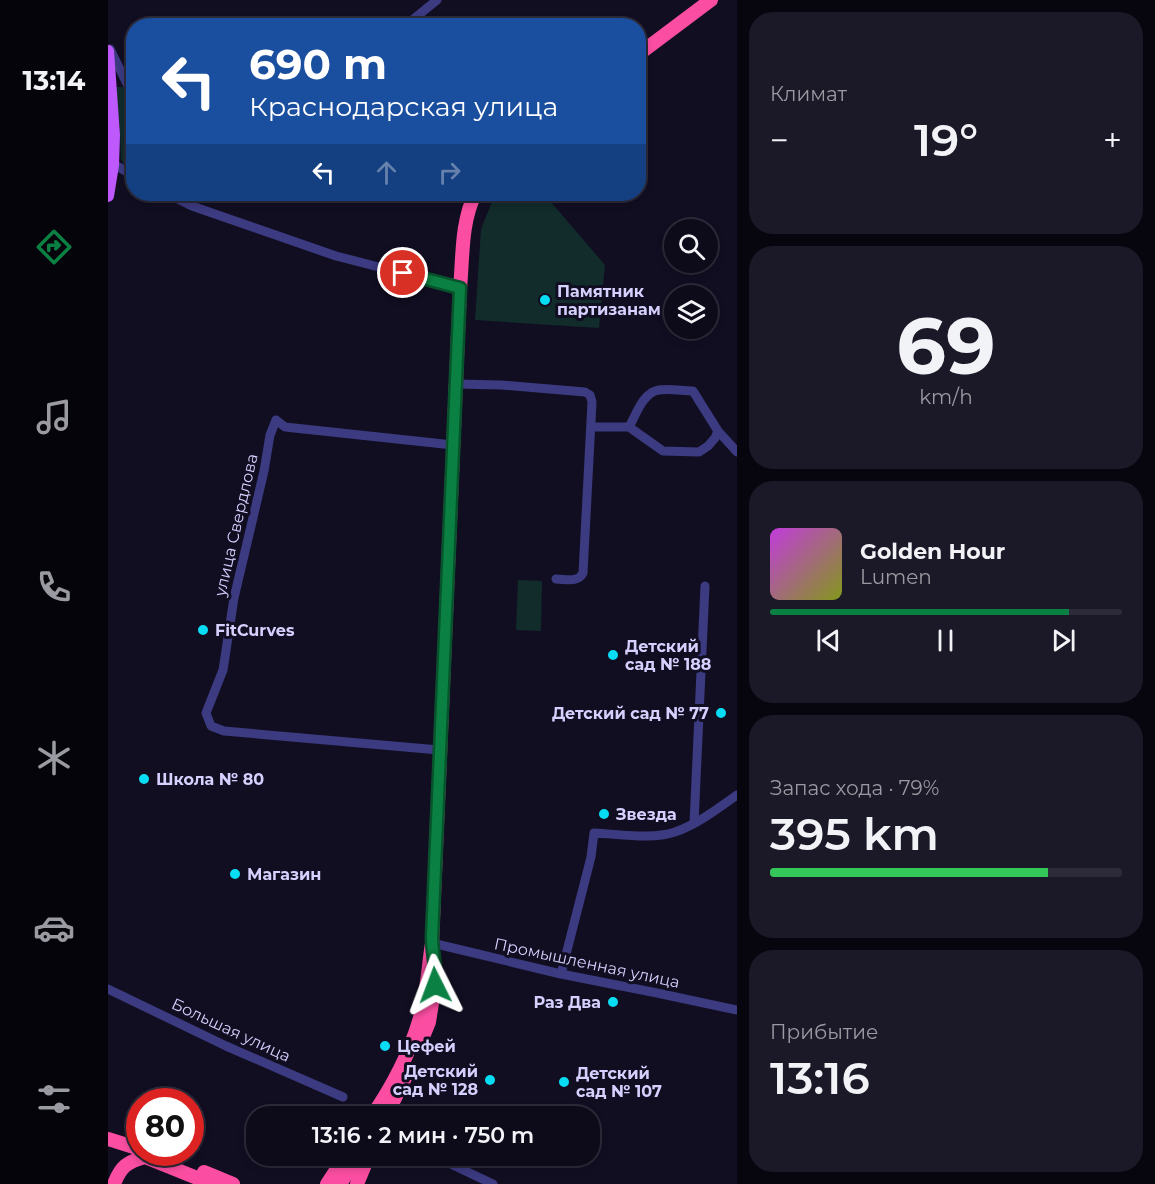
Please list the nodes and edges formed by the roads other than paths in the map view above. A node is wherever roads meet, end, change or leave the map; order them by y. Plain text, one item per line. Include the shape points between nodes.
1 (437, 0) edge
2 (711, 0) edge
3 (415, 18) edge
4 (108, 46) edge
5 (646, 49) edge
6 (108, 51) edge
7 (126, 82) edge
8 (111, 163) edge
9 (126, 171) edge
10 (108, 196) edge
11 (182, 201) edge
12 (188, 201) edge
13 (472, 201) edge
14 (192, 206) junction
15 (460, 288) junction
16 (456, 384) junction
17 (591, 427) junction
18 (629, 427) junction
19 (718, 431) junction
20 (453, 445) junction
21 (736, 452) edge
22 (556, 579) dead end
23 (705, 586) dead end
24 (440, 750) junction
25 (736, 795) edge
26 (694, 823) junction
27 (432, 943) junction
28 (561, 974) junction
29 (108, 989) edge
30 (736, 1010) edge
31 (344, 1097) dead end
32 (378, 1106) edge
33 (390, 1106) edge
34 (108, 1140) edge
35 (126, 1145) edge
36 (188, 1166) edge
37 (349, 1166) edge
38 (364, 1166) edge
39 (456, 1166) edge
40 (338, 1178) edge
41 (114, 1184) edge
42 (212, 1184) edge
43 (233, 1184) edge
44 (326, 1184) edge
45 (357, 1184) edge
46 (493, 1184) edge

1 - 3 street
2 - 5 highway
4 - 7 street
6 - 8 main road via 114,135
8 - 9 street
8 - 10 main road
11 - 14 street
12 - 14 street
13 - 15 highway via 464,228
14 - 15 street via 336,256
15 - 16 highway
16 - 17 street via 585,393 592,402
16 - 20 highway
17 - 18 street
17 - 22 street via 583,573 576,580
18 - 19 street via 663,451 699,452
18 - 19 street via 651,393 693,391
19 - 21 street
20 - 24 highway
20 - 24 street, улица Свердлова via 285,427 276,420 234,598 223,670 206,713 211,726 224,731
23 - 26 street
24 - 27 highway
25 - 26 street
26 - 28 street via 658,835 594,833
27 - 28 street, Промышленная улица
27 - 32 highway via 420,1020 399,1070
27 - 33 highway via 437,972 429,1022
28 - 30 street, Промышленная улица
29 - 31 street, Большая улица
34 - 35 highway
36 - 43 highway
37 - 40 highway
38 - 45 highway
39 - 46 street
40 - 44 highway
41 - 42 highway via 126,1164 145,1157

